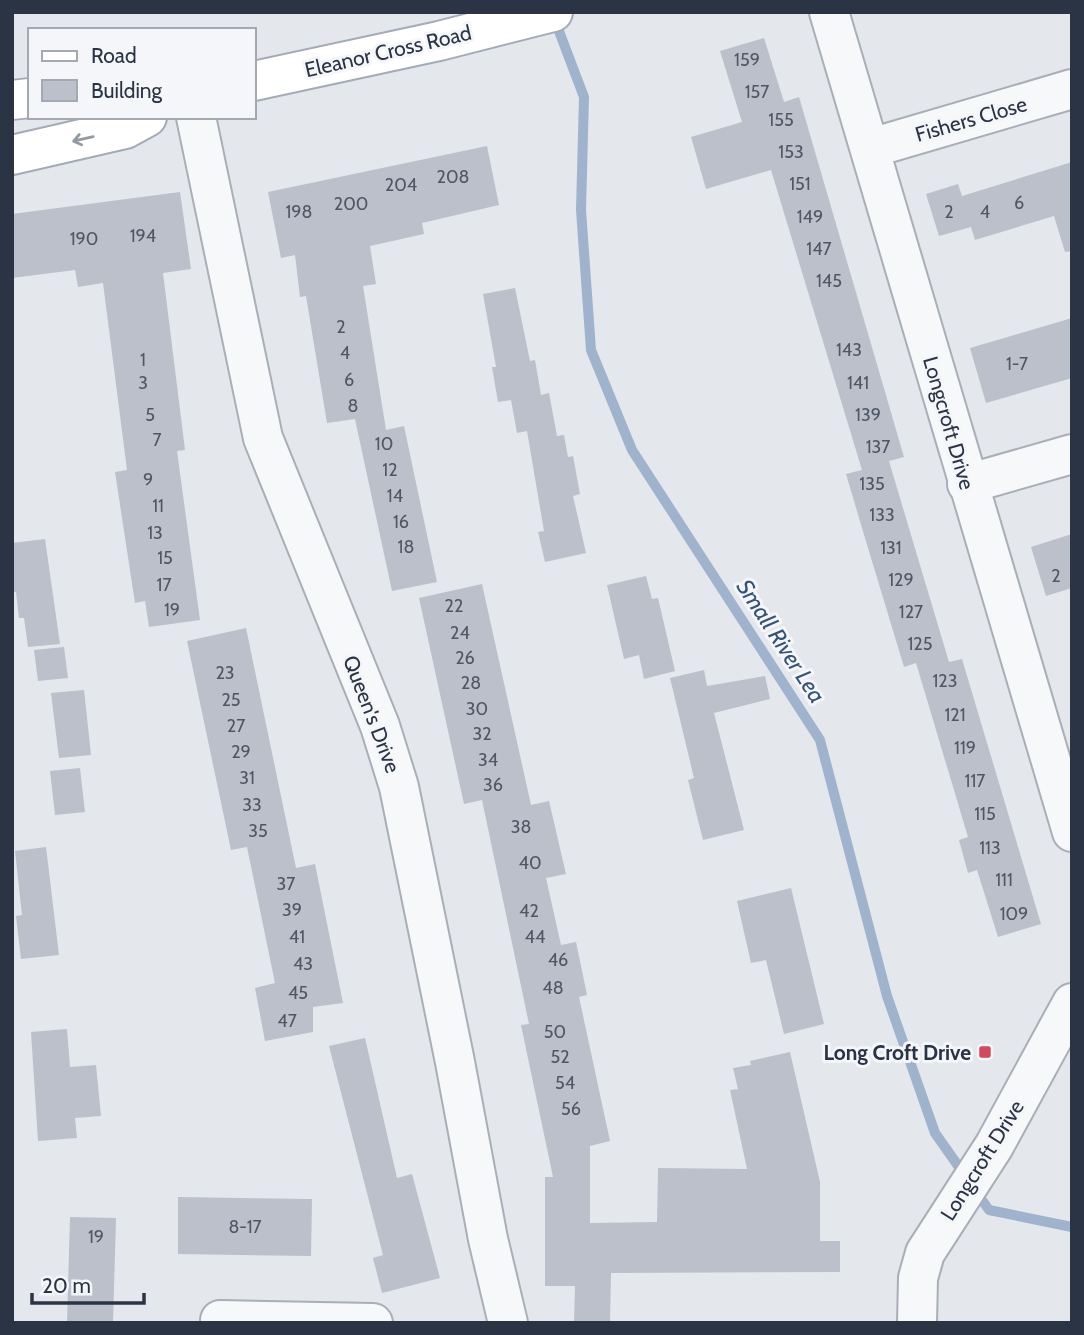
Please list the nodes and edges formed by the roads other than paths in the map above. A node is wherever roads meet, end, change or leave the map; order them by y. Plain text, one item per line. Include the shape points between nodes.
1 (829, 12) edge
2 (537, 16) edge
3 (256, 80) edge
4 (1072, 89) edge
5 (143, 119) edge
6 (196, 119) edge
7 (871, 148) junction
8 (12, 155) edge
9 (1072, 454) edge
10 (967, 484) junction
11 (1072, 832) edge
12 (1072, 1003) edge
13 (220, 1320) dead end
14 (373, 1323) edge
15 (508, 1323) edge
16 (917, 1323) edge

1 - 7 street, Longcroft Drive
2 - 3 main road, Eleanor Cross Road
4 - 7 street, Fishers Close
5 -> 8 main road via 125,129
6 - 15 street, Queen's Drive via 263,438 380,726 396,778
7 - 10 street, Longcroft Drive
9 - 10 street
10 - 11 street, Longcroft Drive
12 - 16 street, Longcroft Drive via 994,1146 925,1253 918,1278
13 - 14 street

